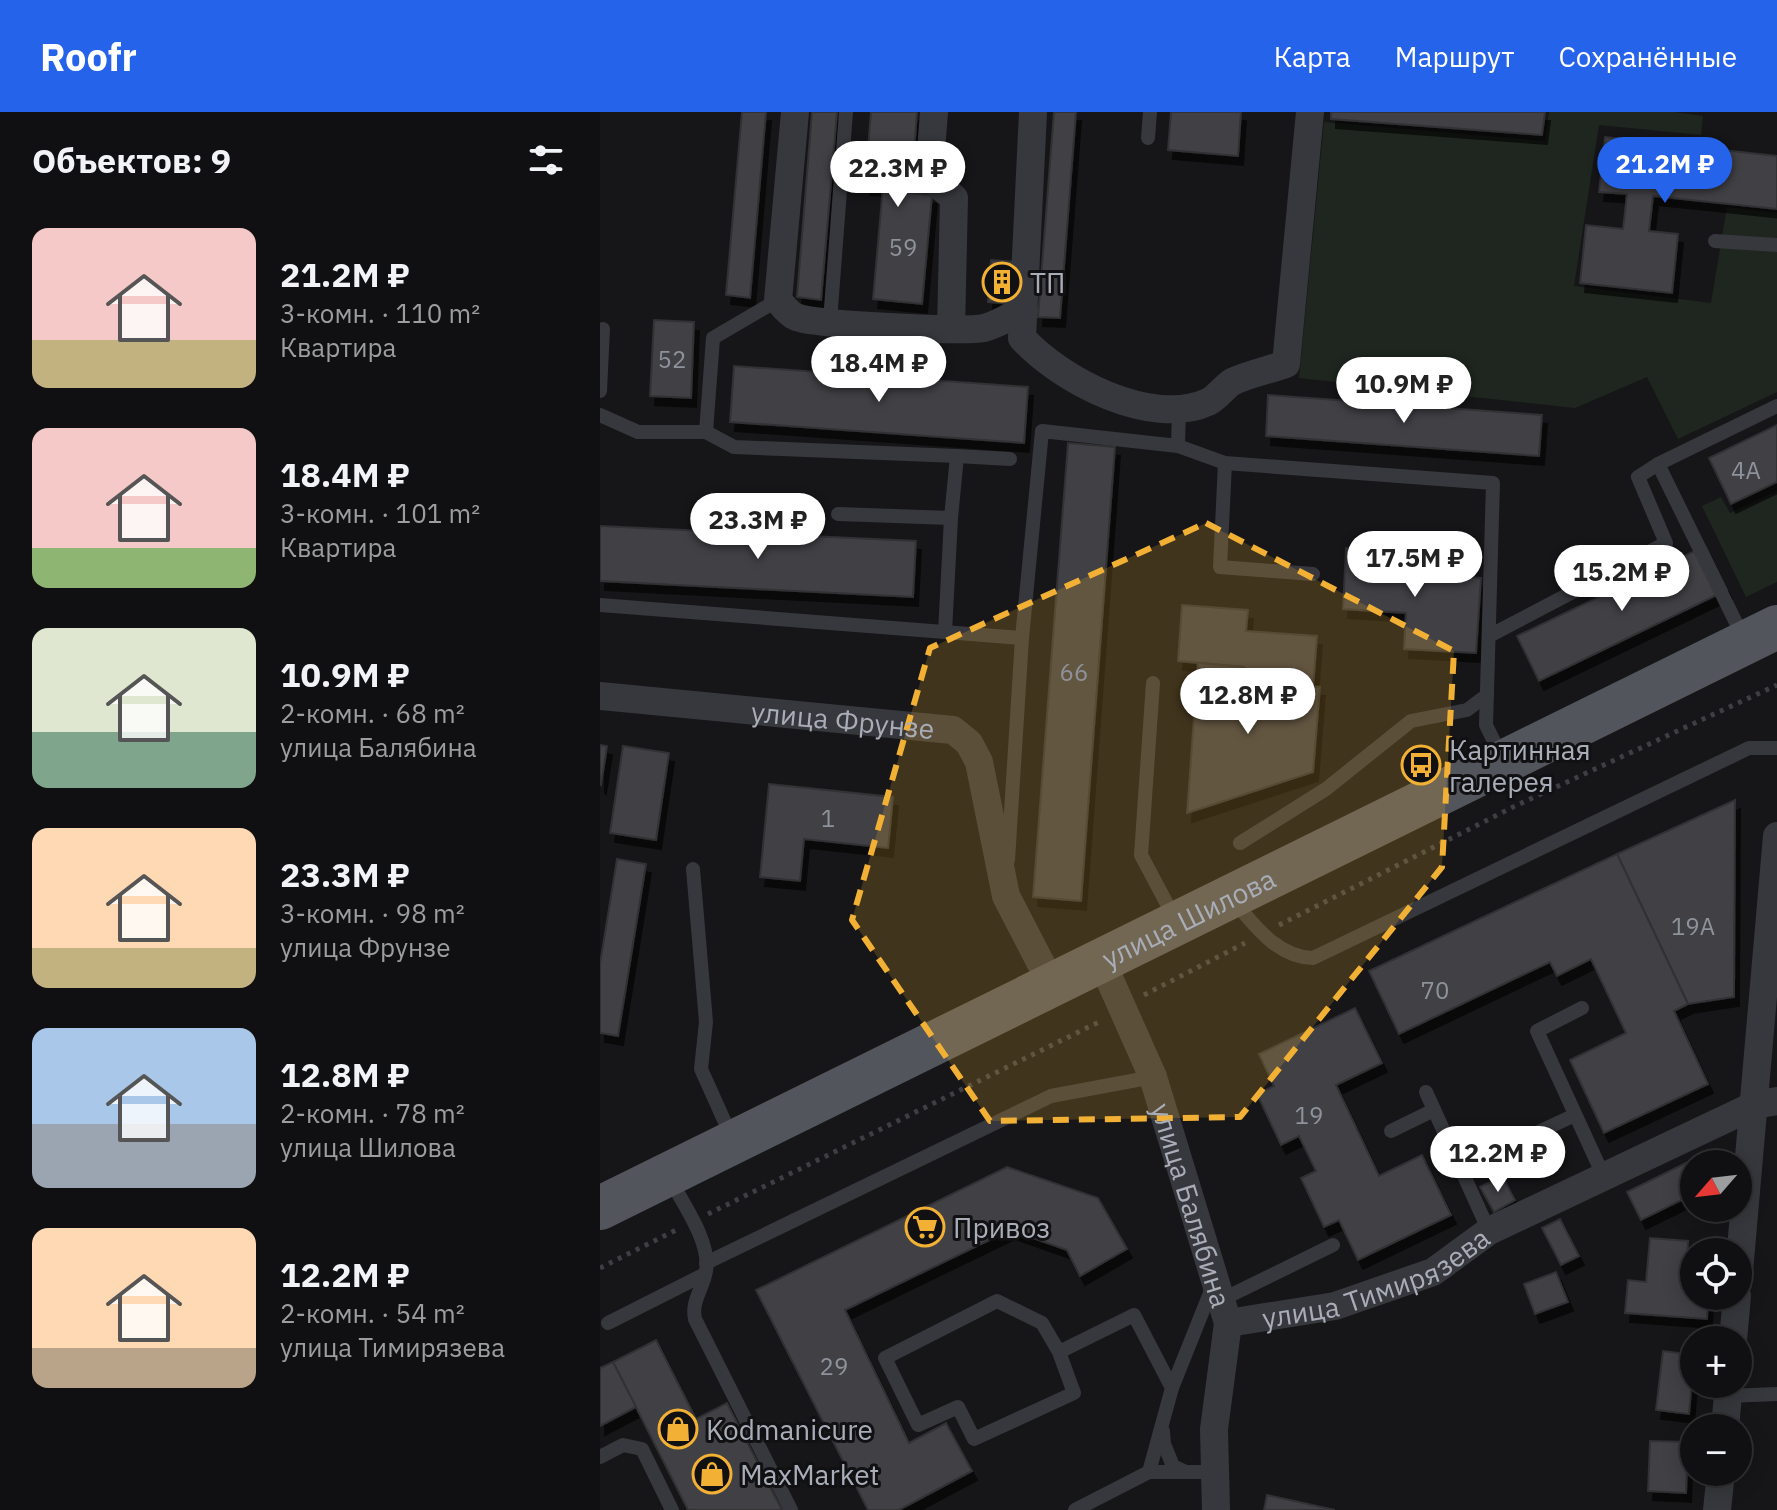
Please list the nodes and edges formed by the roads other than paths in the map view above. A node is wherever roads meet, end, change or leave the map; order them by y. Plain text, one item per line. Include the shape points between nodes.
1 (795, 112) edge
2 (846, 112) edge
3 (934, 112) edge
4 (1033, 112) edge
5 (1150, 112) edge
6 (1310, 112) edge
7 (1148, 138) dead end
8 (1715, 241) dead end
9 (1777, 245) edge
10 (778, 300) junction
11 (1024, 310) junction
12 (830, 321) junction
13 (603, 329) dead end
14 (951, 329) junction
15 (600, 391) edge
16 (1777, 406) edge
17 (1179, 408) junction
18 (600, 415) edge
19 (706, 432) junction
20 (1178, 446) junction
21 (957, 456) junction
22 (1010, 459) dead end
23 (1225, 463) junction
24 (1658, 464) junction
25 (838, 514) dead end
26 (951, 518) junction
27 (1313, 574) dead end
28 (600, 605) edge
29 (945, 632) junction
30 (1768, 635) edge
31 (1489, 636) junction
32 (1022, 638) junction
33 (1153, 683) dead end
34 (1487, 695) junction
35 (600, 696) edge
36 (1777, 748) edge
37 (1504, 761) junction
38 (1777, 836) edge
39 (1240, 843) dead end
40 (693, 869) dead end
41 (1006, 896) junction
42 (1230, 897) junction
43 (1177, 923) junction
44 (1773, 946) edge
45 (1101, 960) junction
46 (1052, 985) junction
47 (1582, 1008) dead end
48 (1153, 1077) junction
49 (1426, 1092) dead end
50 (1766, 1103) edge
51 (1434, 1110) junction
52 (1575, 1115) junction
53 (1391, 1131) dead end
54 (734, 1142) junction
55 (1517, 1142) dead end
56 (668, 1175) junction
57 (1604, 1177) junction
58 (605, 1201) edge
59 (1489, 1231) junction
60 (1745, 1238) edge
61 (1333, 1245) dead end
62 (706, 1268) junction
63 (1221, 1302) junction
64 (608, 1323) dead end
65 (1059, 1352) junction
66 (1172, 1388) junction
67 (1752, 1392) edge
68 (1777, 1394) edge
69 (1163, 1424) junction
70 (600, 1457) edge
71 (1149, 1472) junction
72 (1200, 1472) junction
73 (1720, 1486) edge
74 (674, 1510) edge
75 (791, 1510) edge
76 (1075, 1510) edge
77 (1216, 1510) edge
78 (1717, 1510) edge

1 - 10 street
2 - 12 lane
3 - 14 street via 929,177 954,198
4 - 11 street
5 - 7 lane
6 - 17 street via 1286,364 1232,383 1209,402
8 - 9 lane
10 - 12 street via 795,317
10 - 19 lane via 713,338
11 - 14 street via 986,328
11 - 17 street via 1022,338 1063,373 1151,408
12 - 14 street
13 - 15 lane
16 - 24 lane
17 - 20 lane
18 - 19 lane via 638,432
19 - 21 lane via 734,447
20 - 23 lane
20 - 32 lane via 1042,431
21 - 22 lane
21 - 26 lane
23 - 27 lane via 1220,567
23 - 31 lane via 1493,483
24 - 30 lane
24 - 31 lane via 1638,477 1666,543
25 - 26 lane
26 - 29 lane
28 - 29 lane
29 - 32 lane
30 - 37 main road, улица Шилова
31 - 34 lane
32 - 41 lane
33 - 43 lane via 1141,855
34 - 37 lane via 1486,725
34 - 39 lane via 1467,710 1411,721 1326,789
35 - 41 street, улица Фрунзе via 953,730 969,743 979,762
36 - 42 lane via 1749,748 1313,958 1295,957 1261,934
37 - 42 main road, улица Шилова
38 - 44 street
40 - 54 lane via 706,1022 701,1069
41 - 46 street, улица Фрунзе
42 - 43 main road, улица Шилова
43 - 45 main road, улица Шилова
44 - 50 street
45 - 46 main road, улица Шилова
45 - 48 street, улица Балябина
46 - 54 main road, улица Шилова
47 - 52 lane via 1537,1031
48 - 62 lane via 1051,1096
48 - 63 street, улица Балябина
49 - 51 lane
50 - 57 street, улица Тимирязева
50 - 60 street
51 - 53 lane
51 - 59 lane
52 - 55 lane
52 - 57 lane
54 - 56 main road, улица Шилова
56 - 58 main road, улица Шилова
56 - 62 lane via 692,1222
57 - 59 street, улица Тимирязева
59 - 63 street, улица Тимирязева via 1433,1272 1335,1306
61 - 63 lane
62 - 64 lane
62 - 75 lane via 693,1305 695,1319
63 - 66 lane
63 - 72 street, улица Балябина via 1214,1429
65 - 65 lane via 1042,1323 997,1301 885,1358 918,1425 958,1407 974,1439 1074,1393
65 - 66 lane via 1134,1315
66 - 69 lane
67 - 68 lane
69 - 71 lane
69 - 72 lane via 1173,1466
70 - 74 lane via 629,1444 642,1449
71 - 72 lane
71 - 76 lane
72 - 77 street, улица Балябина
73 - 78 street

